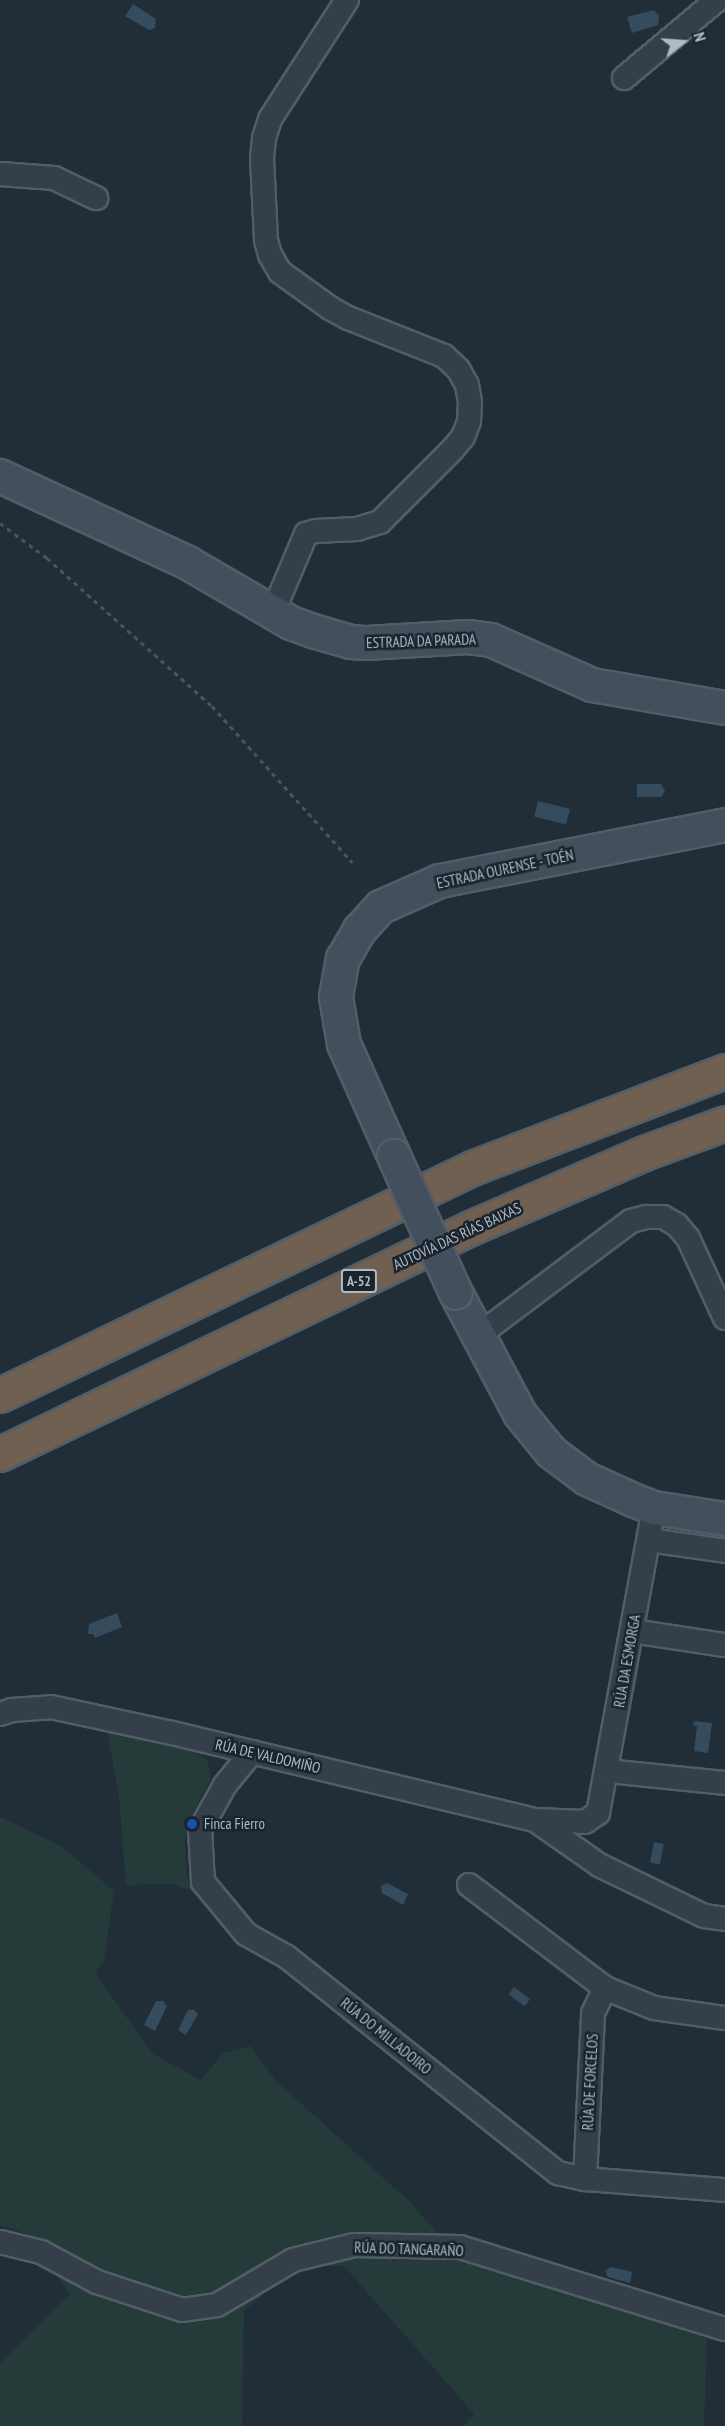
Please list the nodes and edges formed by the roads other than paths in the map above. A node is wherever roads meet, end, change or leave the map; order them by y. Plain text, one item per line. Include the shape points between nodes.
1 (347, 0) edge
2 (717, 0) edge
3 (624, 78) dead end
4 (0, 174) edge
5 (96, 198) dead end
6 (0, 476) edge
7 (273, 612) junction
8 (725, 708) edge
9 (725, 825) edge
10 (725, 1071) edge
11 (725, 1123) edge
12 (725, 1318) edge
13 (479, 1335) junction
14 (0, 1395) edge
15 (0, 1454) edge
16 (654, 1508) junction
17 (725, 1519) edge
18 (649, 1539) junction
19 (725, 1551) edge
20 (632, 1631) junction
21 (725, 1645) edge
22 (0, 1714) edge
23 (252, 1752) junction
24 (607, 1771) junction
25 (725, 1783) edge
26 (598, 1813) joint
27 (535, 1820) junction
28 (469, 1885) dead end
29 (725, 1919) edge
30 (605, 1988) junction
31 (725, 2018) edge
32 (585, 2179) junction
33 (725, 2190) edge
34 (0, 2242) edge
35 (725, 2329) edge

1 - 7 street via 270,119 262,158 270,255 280,272 330,308 444,356 467,385 469,422 453,450 380,522 357,529 306,534
2 - 3 street
4 - 5 street via 54,178
6 - 7 street, ESTRADA DA PARADA via 188,563
7 - 8 street, ESTRADA DA PARADA via 291,623 351,642 468,637 491,640 592,685
9 - 13 street, ESTRADA OURENSE - TOÉN, bridge via 440,881 381,907 360,930 343,959 336,997 344,1044 456,1293
10 - 14 highway via 472,1168
11 - 15 highway, AUTOVÍA DAS RÍAS BAIXAS / A-52 via 644,1153 470,1228
12 - 13 street via 688,1238 663,1217 646,1217 631,1221
13 - 16 street via 520,1414 551,1452 587,1479
16 - 17 street
16 - 18 street, RÚA DA ESMORGA
18 - 19 street
18 - 20 street, RÚA DA ESMORGA
20 - 21 street
20 - 24 street, RÚA DA ESMORGA
22 - 23 street, RÚA DE VALDOMIÑO via 51,1707
23 - 27 street, RÚA DE VALDOMIÑO
23 - 32 street, RÚA DO MILLADOIRO via 225,1785 200,1830 203,1882 246,1935 287,1957 558,2173
24 - 25 street
24 - 26 street, RÚA DA ESMORGA
26 - 27 street, RÚA DE VALDOMIÑO via 585,1822
27 - 29 street, RÚA DE VALDOMIÑO via 599,1865 704,1916
28 - 30 street
30 - 31 street via 654,2008
30 - 32 street, RÚA DE FORCELOS via 593,2013
32 - 33 street, RÚA DO MILLADOIRO
34 - 35 street, RÚA DO TANGARAÑO via 41,2252 97,2283 182,2310 217,2305 293,2260 354,2245 460,2247

